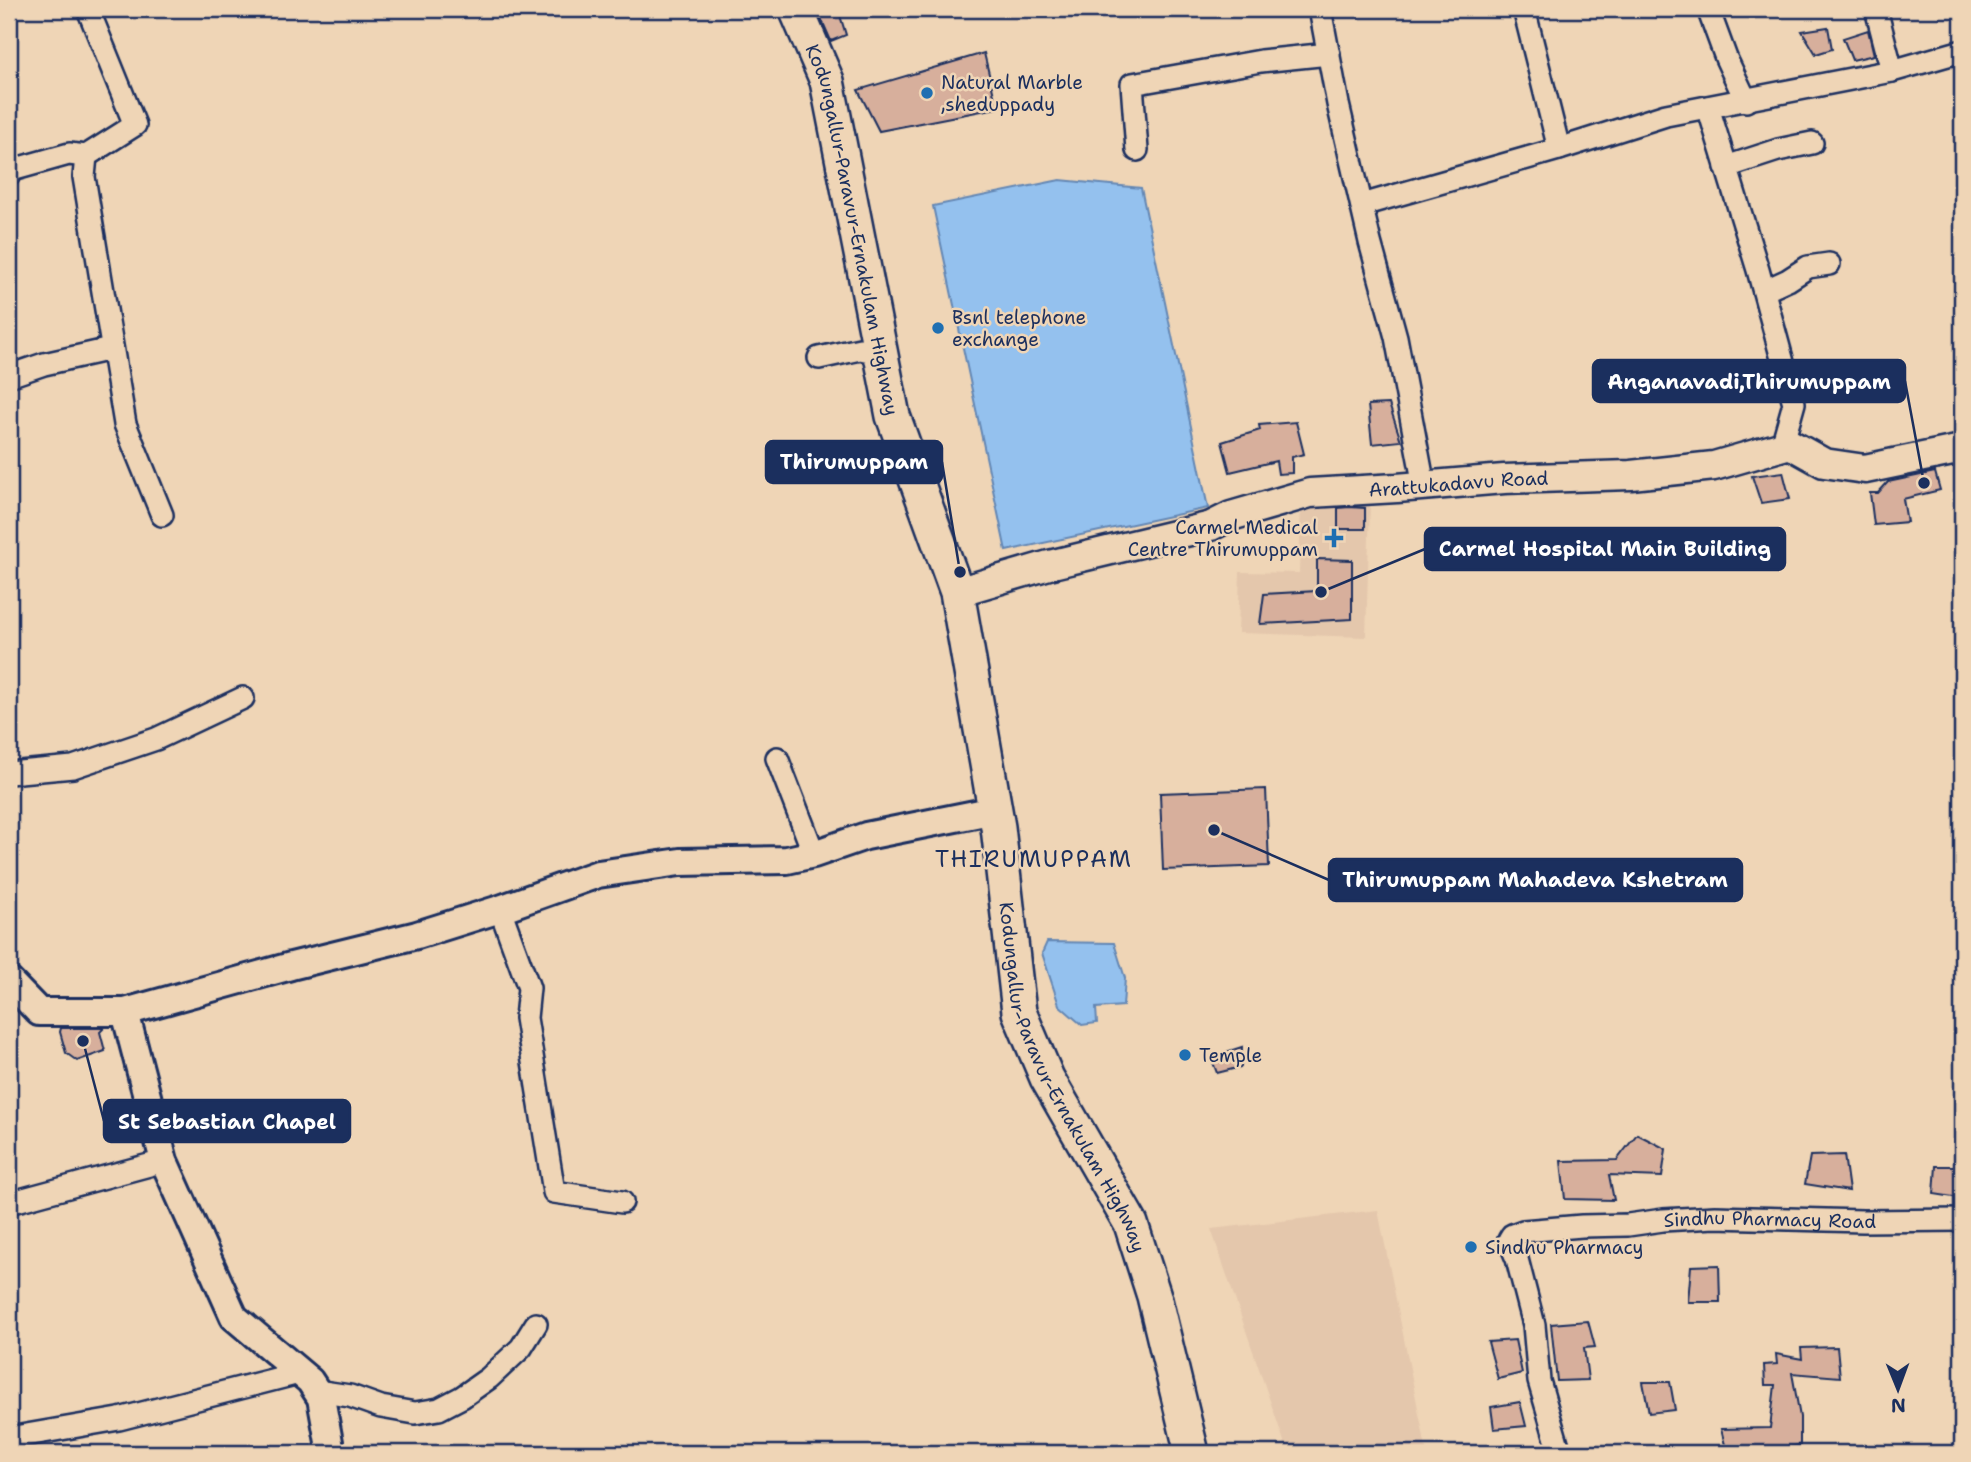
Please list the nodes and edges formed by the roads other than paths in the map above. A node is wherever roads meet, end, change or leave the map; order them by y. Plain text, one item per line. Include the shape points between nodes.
1 (88, 9) edge
2 (796, 9) edge
3 (1320, 9) edge
4 (1524, 9) edge
5 (1708, 9) edge
6 (1876, 9) edge
7 (1962, 51) edge
8 (1329, 54) junction
9 (1892, 71) junction
10 (1746, 101) junction
11 (1708, 107) junction
12 (1812, 143) dead end
13 (1559, 149) junction
14 (1137, 150) dead end
15 (86, 156) junction
16 (1726, 167) junction
17 (9, 175) edge
18 (1362, 205) junction
19 (1829, 264) dead end
20 (1763, 291) junction
21 (111, 349) junction
22 (880, 353) junction
23 (819, 358) dead end
24 (9, 376) edge
25 (1782, 446) junction
26 (1962, 449) edge
27 (1424, 486) junction
28 (162, 515) dead end
29 (957, 592) junction
30 (243, 698) dead end
31 (777, 758) dead end
32 (9, 773) edge
33 (995, 810) junction
34 (814, 854) junction
35 (500, 909) junction
36 (9, 981) edge
37 (125, 1012) junction
38 (164, 1161) junction
39 (622, 1202) dead end
40 (9, 1203) edge
41 (1962, 1220) edge
42 (536, 1324) dead end
43 (308, 1382) junction
44 (9, 1438) edge
45 (331, 1453) edge
46 (1192, 1453) edge
47 (1560, 1453) edge

1 - 15 street via 135,125
2 - 22 highway, Kodungallur-Paravur-Ernakulam Highway via 827,81
3 - 8 street
4 - 13 street
5 - 10 street
6 - 9 street
7 - 9 street
8 - 14 street via 1132,84
8 - 18 street
9 - 10 street
10 - 11 street
11 - 13 street via 1666,115
11 - 16 street
12 - 16 street
13 - 18 street
15 - 17 street via 69,154 12,170
15 - 21 street via 84,177
16 - 20 street
18 - 27 street via 1396,338
19 - 20 street via 1808,267
20 - 25 street via 1794,402
21 - 24 street
21 - 28 street via 125,424
22 - 23 street via 860,349
22 - 29 highway, Kodungallur-Paravur-Ernakulam Highway via 892,416
25 - 26 main road via 1790,444 1824,463 1866,469
25 - 27 main road, Arattukadavu Road via 1714,467
27 - 29 main road, Arattukadavu Road via 1310,493 1207,527
29 - 33 highway, Kodungallur-Paravur-Ernakulam Highway
30 - 32 street via 156,739 73,767
31 - 34 street
33 - 34 street via 866,836
33 - 46 highway, Kodungallur-Paravur-Ernakulam Highway via 1019,1012 1046,1078 1131,1224 1154,1296
34 - 35 street via 787,860 680,862 598,874
35 - 37 street
35 - 39 street via 529,988 526,1018 554,1192
36 - 37 street via 39,1012
37 - 38 street
38 - 40 street
38 - 43 street via 234,1317
41 - 47 street, Sindhu Pharmacy Road via 1715,1217 1511,1235 1534,1325 1539,1381
42 - 43 street via 520,1348 489,1378 439,1409 415,1413 382,1407
43 - 44 street
43 - 45 street via 321,1398

